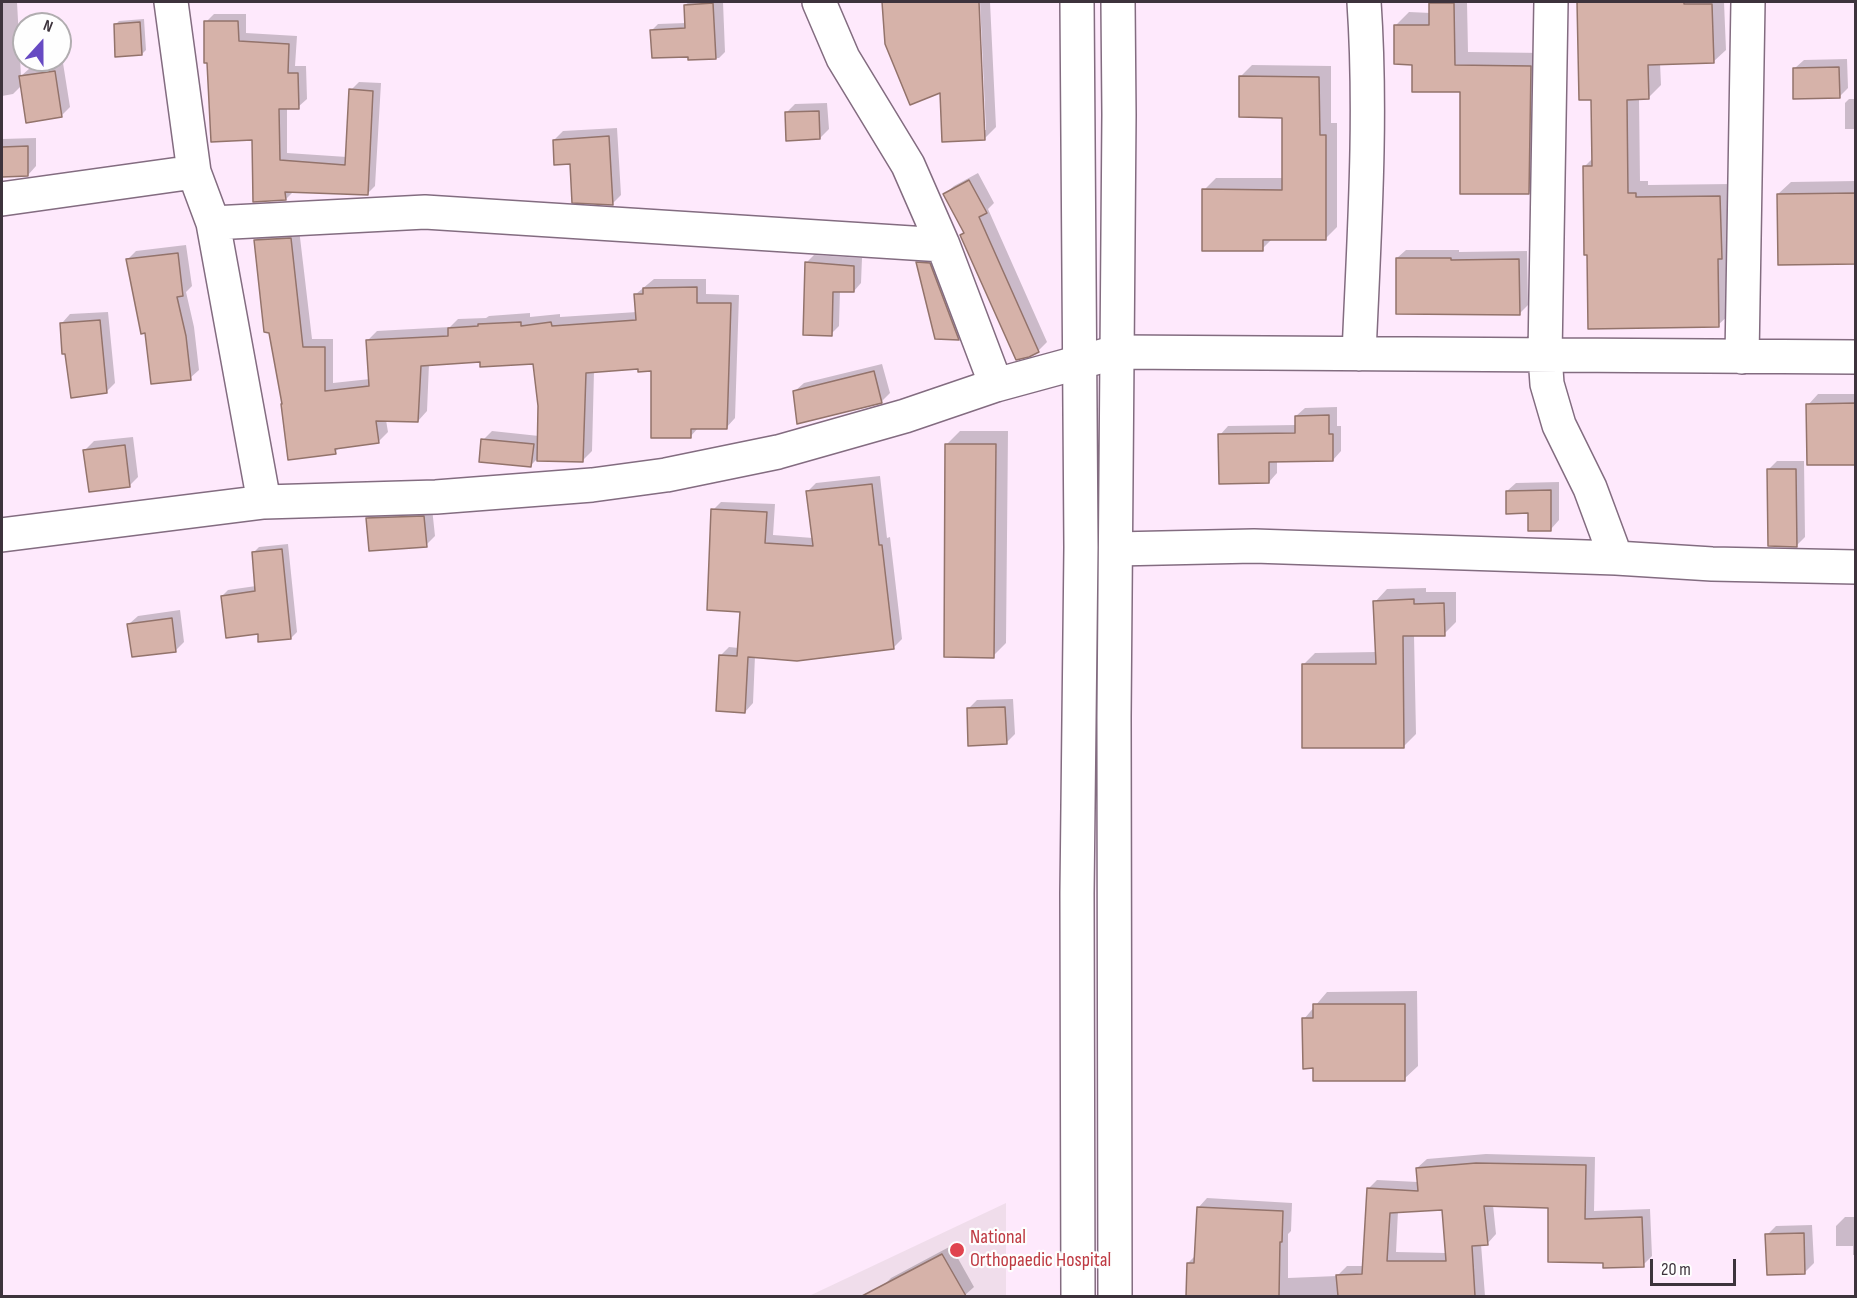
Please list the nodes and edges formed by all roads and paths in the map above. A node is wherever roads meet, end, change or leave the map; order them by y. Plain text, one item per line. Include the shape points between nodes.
1 (171, 2) edge
2 (819, 2) edge
3 (1077, 2) edge
4 (1118, 2) edge
5 (1364, 2) edge
6 (1551, 2) edge
7 (1748, 2) edge
8 (194, 172) junction
9 (2, 199) edge
10 (213, 223) junction
11 (943, 245) junction
12 (1117, 352) junction
13 (1359, 354) junction
14 (1545, 355) junction
15 (1742, 357) junction
16 (1856, 357) edge
17 (1078, 363) junction
18 (996, 385) junction
19 (264, 502) junction
20 (2, 535) edge
21 (1116, 549) junction
22 (1616, 558) junction
23 (1856, 567) edge
24 (1078, 1296) edge
25 (1115, 1296) edge

1 - 8 street
2 - 11 street via 843,58 908,165
3 - 17 street
4 - 12 street
5 - 13 street via 1368,64
6 - 14 street
7 - 15 street
8 - 9 street
8 - 10 street
10 - 11 street via 425,212
10 - 19 street
11 - 18 street
12 - 13 street
12 - 17 street
12 - 21 street
13 - 14 street
14 - 15 street
14 - 22 street via 1547,384 1559,425 1590,488
15 - 16 street
17 - 18 street
17 - 24 street
18 - 19 street via 778,452 666,476 436,497
19 - 20 street
21 - 22 street via 1254,546
21 - 25 street
22 - 23 street

